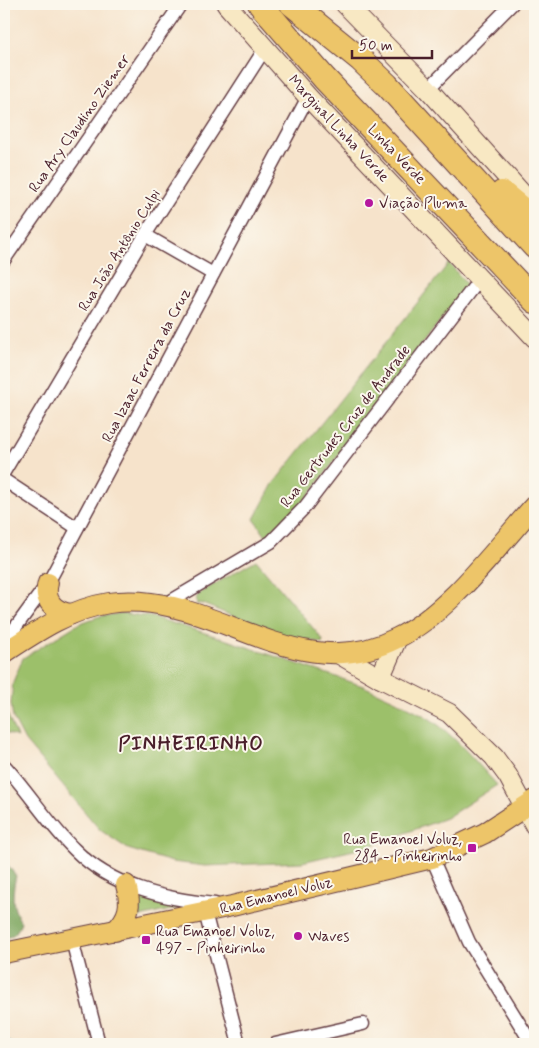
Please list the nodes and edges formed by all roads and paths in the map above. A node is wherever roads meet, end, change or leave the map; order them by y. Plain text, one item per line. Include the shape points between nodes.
1 (181, 4) edge
2 (226, 4) edge
3 (260, 4) edge
4 (292, 4) edge
5 (304, 4) edge
6 (345, 4) edge
7 (512, 4) edge
8 (316, 24) junction
9 (266, 47) junction
10 (428, 89) junction
11 (308, 97) junction
12 (421, 123) junction
13 (535, 208) edge
14 (535, 220) edge
15 (474, 234) junction
16 (145, 236) junction
17 (535, 247) edge
18 (4, 260) edge
19 (213, 274) junction
20 (480, 279) junction
21 (535, 301) edge
22 (535, 313) edge
23 (535, 338) edge
24 (4, 472) edge
25 (4, 480) edge
26 (535, 505) edge
27 (77, 528) junction
28 (48, 583) junction
29 (166, 604) junction
30 (71, 614) junction
31 (397, 639) junction
32 (4, 643) edge
33 (4, 653) edge
34 (337, 654) junction
35 (380, 678) junction
36 (4, 764) edge
37 (529, 804) edge
38 (535, 826) edge
39 (432, 858) junction
40 (126, 885) junction
41 (232, 906) junction
42 (205, 912) junction
43 (115, 931) junction
44 (72, 940) junction
45 (4, 953) edge
46 (363, 1024) dead end
47 (99, 1044) edge
48 (239, 1044) edge
49 (275, 1044) edge
50 (532, 1044) edge

1 - 18 street, Rua Ary Claudino Ziemer
2 - 9 main road, Marginal Linha Verde
3 - 15 highway, Linha Verde via 324,78
4 - 8 highway
5 - 8 highway
6 - 10 main road
7 - 10 street
8 - 12 highway via 361,60
9 - 11 main road, Marginal Linha Verde
9 - 16 street, Rua João Antônio Culpi
10 - 13 main road
11 - 19 street, Rua Izaac Ferreira da Cruz
11 - 20 main road, Marginal Linha Verde
12 - 14 highway via 452,144 496,188
12 - 17 highway
15 - 21 highway, Linha Verde
15 - 22 highway
16 - 19 street
16 - 24 street, Rua João Antônio Culpi
19 - 27 street, Rua Izaac Ferreira da Cruz
20 - 23 main road, Marginal Linha Verde
20 - 29 street, Rua Gertrudes Cruz de Andrade via 305,507 271,542
25 - 27 street
26 - 31 main road via 444,605 418,627
27 - 28 street, Rua Izaac Ferreira da Cruz
28 - 30 main road via 47,598 52,606
28 - 32 street, Rua Izaac Ferreira da Cruz
29 - 30 main road via 128,601
29 - 34 main road via 282,646
30 - 33 main road
31 - 34 main road
31 - 35 main road
34 - 35 main road
35 - 37 main road via 449,713 465,726 494,757
36 - 40 street via 74,850 93,866
37 - 38 main road
37 - 39 main road, Rua Emanoel Voluz via 485,833
39 - 41 main road, Rua Emanoel Voluz
39 - 50 street via 469,942
40 - 41 street via 162,896
40 - 43 main road via 129,910
41 - 42 main road, Rua Emanoel Voluz
42 - 43 main road, Rua Emanoel Voluz
42 - 48 street
43 - 44 main road, Rua Emanoel Voluz
44 - 45 main road, Rua Emanoel Voluz
44 - 47 street
46 - 49 street

